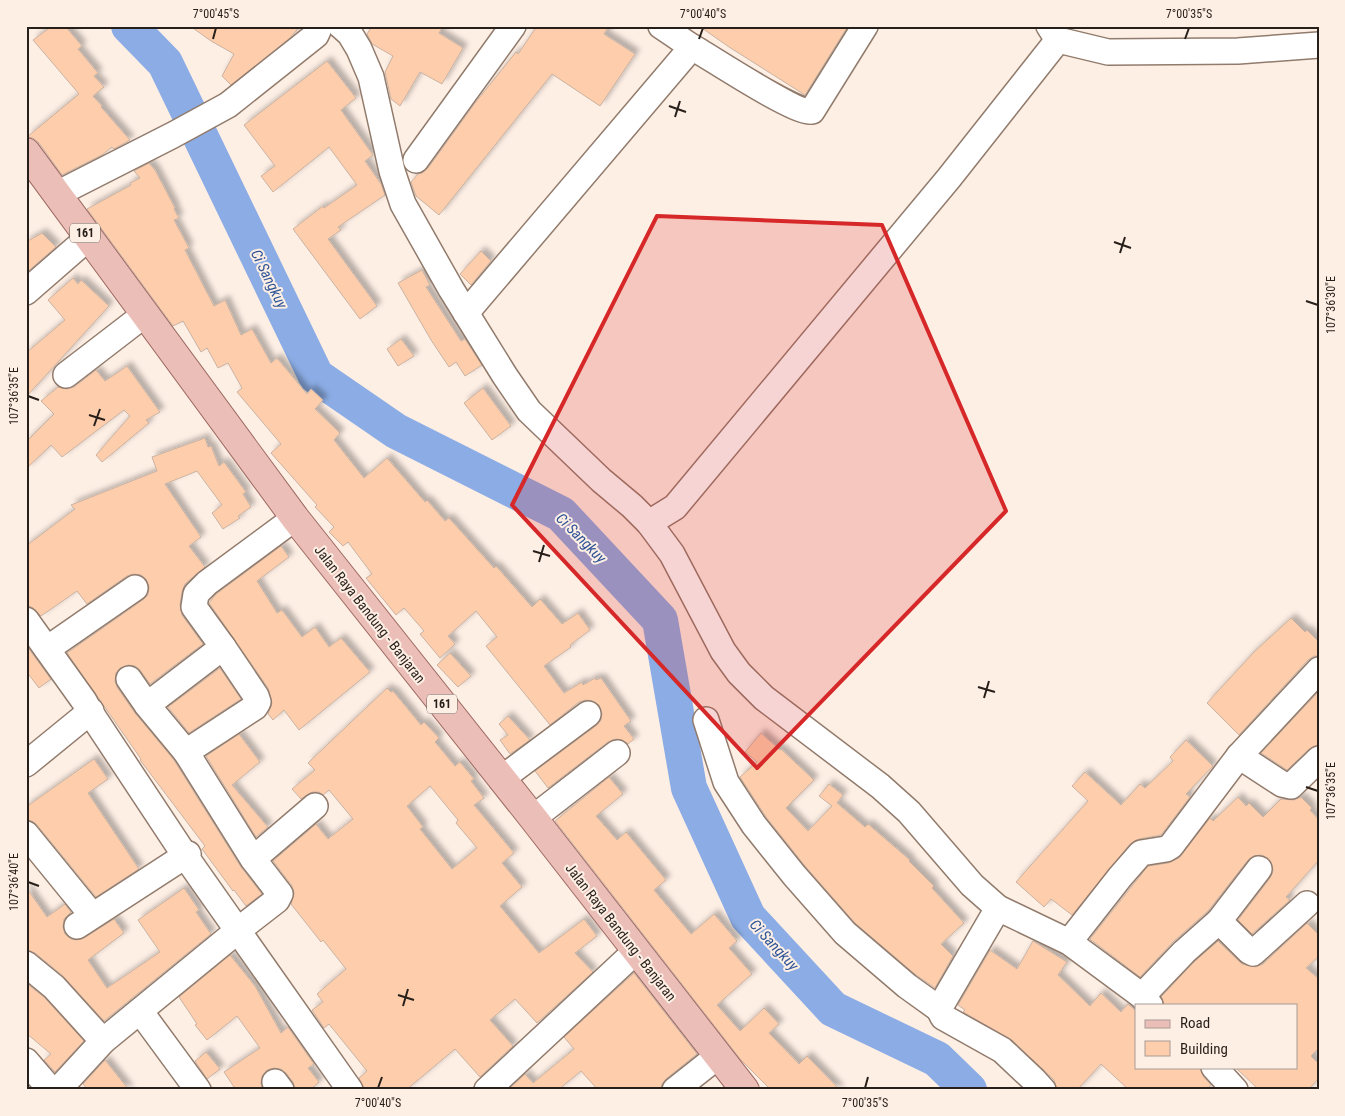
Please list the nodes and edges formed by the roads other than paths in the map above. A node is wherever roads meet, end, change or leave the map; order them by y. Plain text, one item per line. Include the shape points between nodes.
1 (320, 26) edge
2 (341, 26) edge
3 (513, 26) edge
4 (661, 26) edge
5 (865, 26) edge
6 (1054, 33) edge
7 (692, 46) junction
8 (1319, 46) edge
9 (26, 152) edge
10 (416, 160) dead end
11 (57, 194) junction
12 (88, 238) junction
13 (26, 292) edge
14 (466, 313) junction
15 (144, 314) junction
16 (66, 375) dead end
17 (294, 518) junction
18 (649, 524) junction
19 (135, 588) dead end
20 (26, 620) edge
21 (223, 647) junction
22 (47, 649) junction
23 (1319, 670) edge
24 (129, 679) dead end
25 (147, 705) junction
26 (90, 712) junction
27 (588, 714) dead end
28 (706, 720) dead end
29 (186, 752) junction
30 (617, 753) dead end
31 (1239, 756) junction
32 (1319, 759) edge
33 (26, 764) edge
34 (501, 779) junction
35 (315, 806) dead end
36 (534, 818) junction
37 (26, 834) edge
38 (186, 857) junction
39 (253, 859) junction
40 (1259, 869) dead end
41 (1307, 904) dead end
42 (998, 908) junction
43 (1220, 921) junction
44 (237, 931) junction
45 (1069, 942) junction
46 (636, 951) junction
47 (26, 964) edge
48 (1146, 1000) edge
49 (939, 1009) junction
50 (140, 1011) junction
51 (103, 1041) junction
52 (718, 1056) junction
53 (26, 1061) edge
54 (1215, 1068) edge
55 (64, 1087) edge
56 (198, 1090) edge
57 (350, 1090) edge
58 (487, 1090) edge
59 (675, 1090) edge
60 (745, 1090) edge
61 (1042, 1090) edge
62 (1235, 1090) edge

1 - 11 street via 316,35 228,105
2 - 14 street via 359,49 371,77 392,171 403,204
3 - 10 street
4 - 7 street
5 - 7 street via 812,111 807,112
6 - 8 street via 1108,52 1238,51
6 - 18 street via 949,178 675,507
7 - 14 street
9 - 11 main road, Jalan Raya Bandung - Banjaran / 161
11 - 12 main road, Jalan Raya Bandung - Banjaran / 161
12 - 13 street
12 - 15 main road, Jalan Raya Bandung - Banjaran / 161
14 - 18 street via 529,411
15 - 16 street
15 - 17 main road, Jalan Raya Bandung - Banjaran / 161
17 - 21 street via 196,594 194,607
17 - 34 main road, Jalan Raya Bandung - Banjaran / 161
18 - 42 street via 672,554 723,651 739,673 771,703 909,812 972,885
19 - 22 street
20 - 22 street
21 - 25 street
21 - 29 street via 258,702
22 - 26 street
23 - 31 street
24 - 25 street
25 - 29 street
26 - 33 street
26 - 38 street
27 - 34 street
28 - 49 street via 726,782 754,825 794,875 845,933
29 - 39 street
30 - 36 street
31 - 32 street via 1290,786
31 - 45 street via 1171,846 1141,853
34 - 36 main road, Jalan Raya Bandung - Banjaran / 161
35 - 39 street
36 - 46 main road, Jalan Raya Bandung - Banjaran / 161
37 - 38 street via 85,921 188,854
38 - 44 street
39 - 44 street via 280,894 277,900
40 - 43 street
41 - 43 street via 1253,953
42 - 45 street
42 - 49 street
43 - 48 street via 1184,952
44 - 50 street via 240,928
44 - 57 street
45 - 48 street
46 - 52 main road, Jalan Raya Bandung - Banjaran / 161
46 - 58 street
47 - 51 street via 54,987
49 - 61 street via 943,1018 1002,1050
50 - 51 street
50 - 56 street
51 - 55 street
52 - 59 street
52 - 60 main road, Jalan Raya Bandung - Banjaran / 161
53 - 55 street
54 - 62 street

